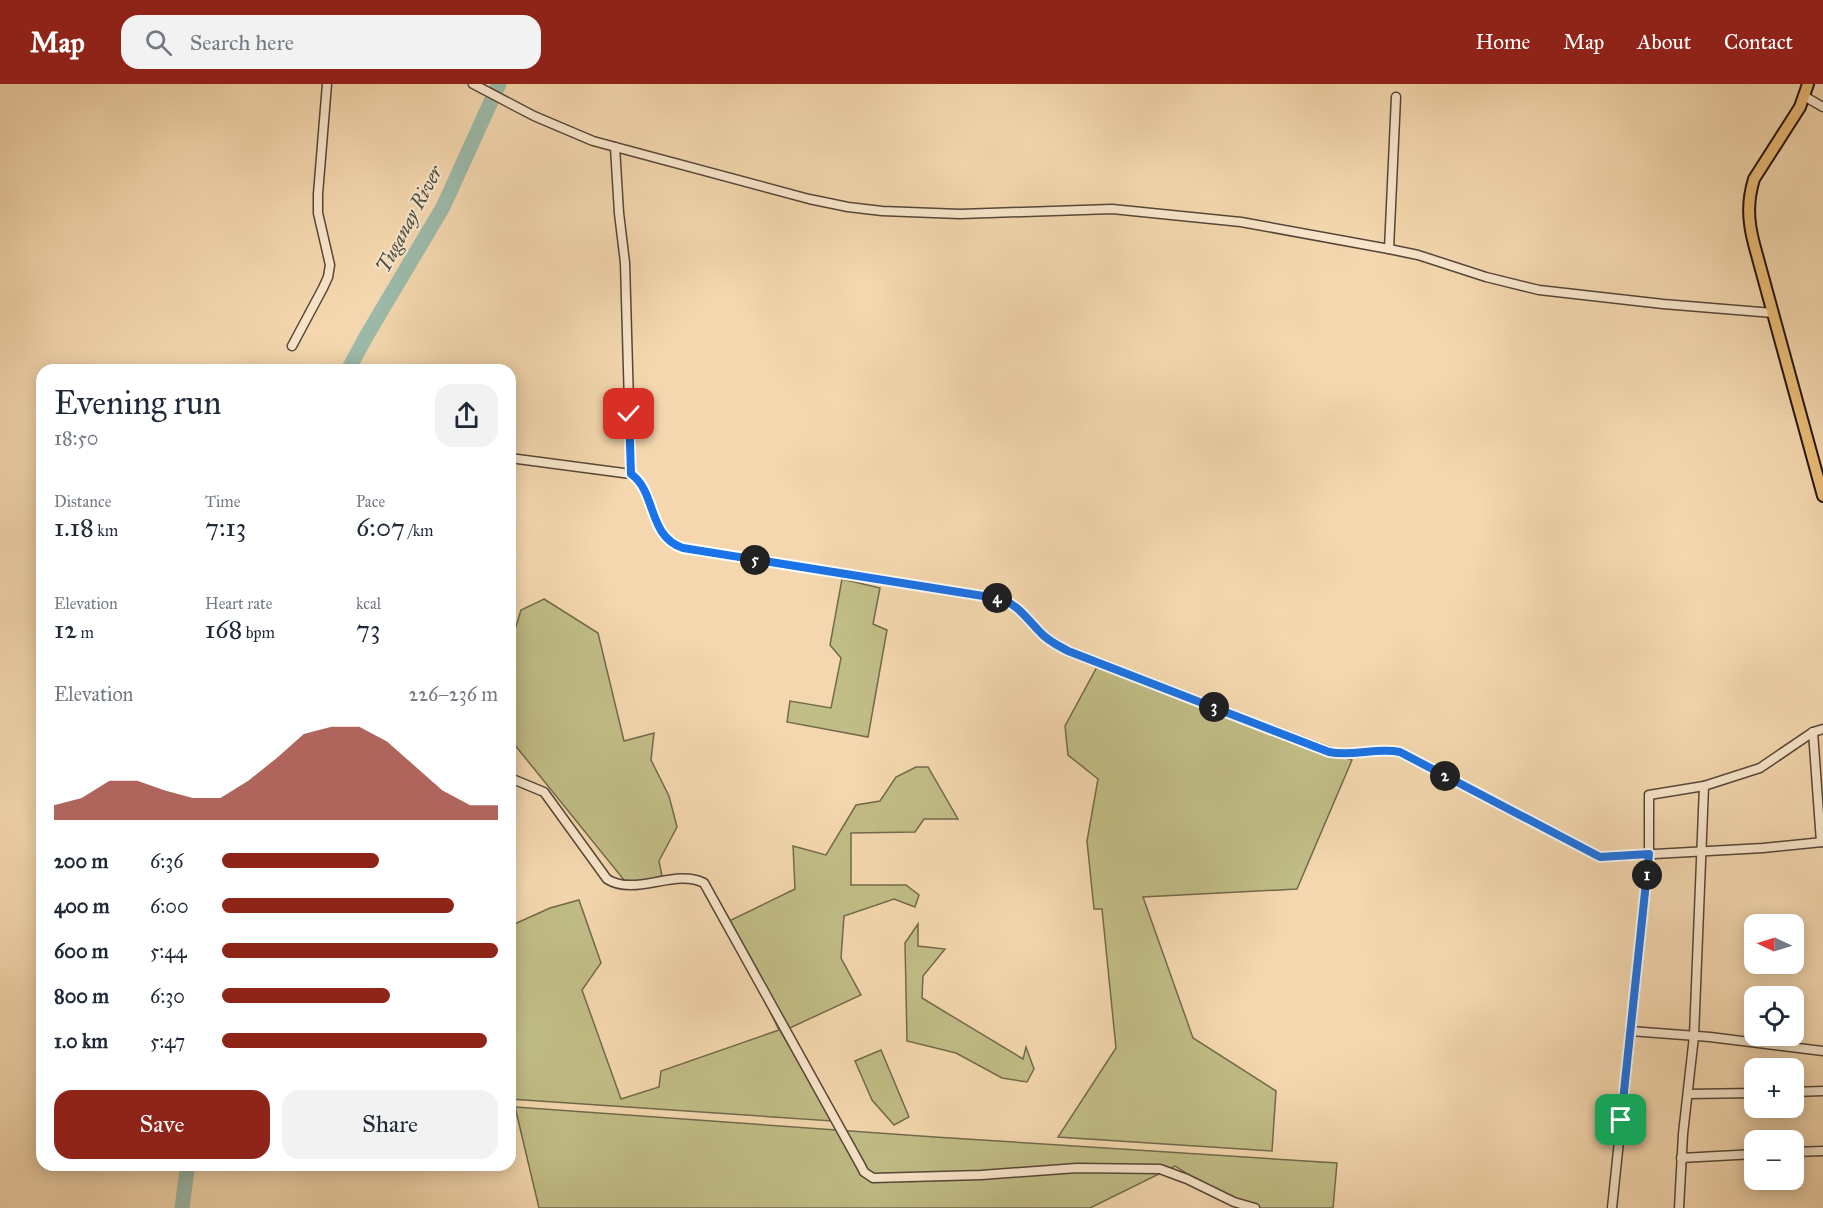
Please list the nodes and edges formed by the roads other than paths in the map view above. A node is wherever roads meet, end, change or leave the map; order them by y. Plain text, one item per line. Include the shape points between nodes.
1 (327, 84) edge
2 (473, 84) edge
3 (1808, 84) edge
4 (1804, 96) junction
5 (1396, 98) dead end
6 (1823, 107) edge
7 (615, 147) junction
8 (1389, 249) junction
9 (1773, 313) junction
10 (292, 346) dead end
11 (516, 459) edge
12 (631, 474) junction
13 (1823, 496) edge
14 (1823, 729) edge
15 (1813, 732) junction
16 (516, 780) edge
17 (1704, 786) junction
18 (1822, 842) edge
19 (1703, 850) junction
20 (1649, 854) junction
21 (1630, 1031) junction
22 (1694, 1036) junction
23 (1823, 1051) edge
24 (1823, 1091) edge
25 (1804, 1092) edge
26 (1744, 1093) edge
27 (1688, 1094) junction
28 (1823, 1151) edge
29 (1804, 1152) edge
30 (1744, 1155) edge
31 (1681, 1158) junction
32 (1255, 1208) edge
33 (1612, 1208) edge
34 (1679, 1208) edge

1 - 10 street via 318,213 330,265 323,288
2 - 7 street via 562,129
3 - 4 main road
4 - 6 street
4 - 9 main road via 1754,179 1748,205 1750,227
5 - 8 street
7 - 8 street via 848,207 960,214 1112,209 1241,222
7 - 12 street via 625,263
8 - 9 street via 1539,290
9 - 13 main road
11 - 12 street
12 - 20 street via 640,482 659,529 675,546 1002,599 1068,651 1329,752 1400,752 1600,857
14 - 15 street
15 - 17 street via 1760,768
15 - 18 street
16 - 32 street via 544,792 613,883 634,885 686,879 704,883 864,1172 873,1178 1077,1168 1160,1169
17 - 19 street
17 - 20 street via 1649,795
18 - 19 street
19 - 20 street
19 - 22 street
20 - 21 street
21 - 22 street
21 - 33 street
22 - 23 street
22 - 27 street
24 - 25 street
26 - 27 street
27 - 31 street
28 - 29 street
30 - 31 street
31 - 34 street

